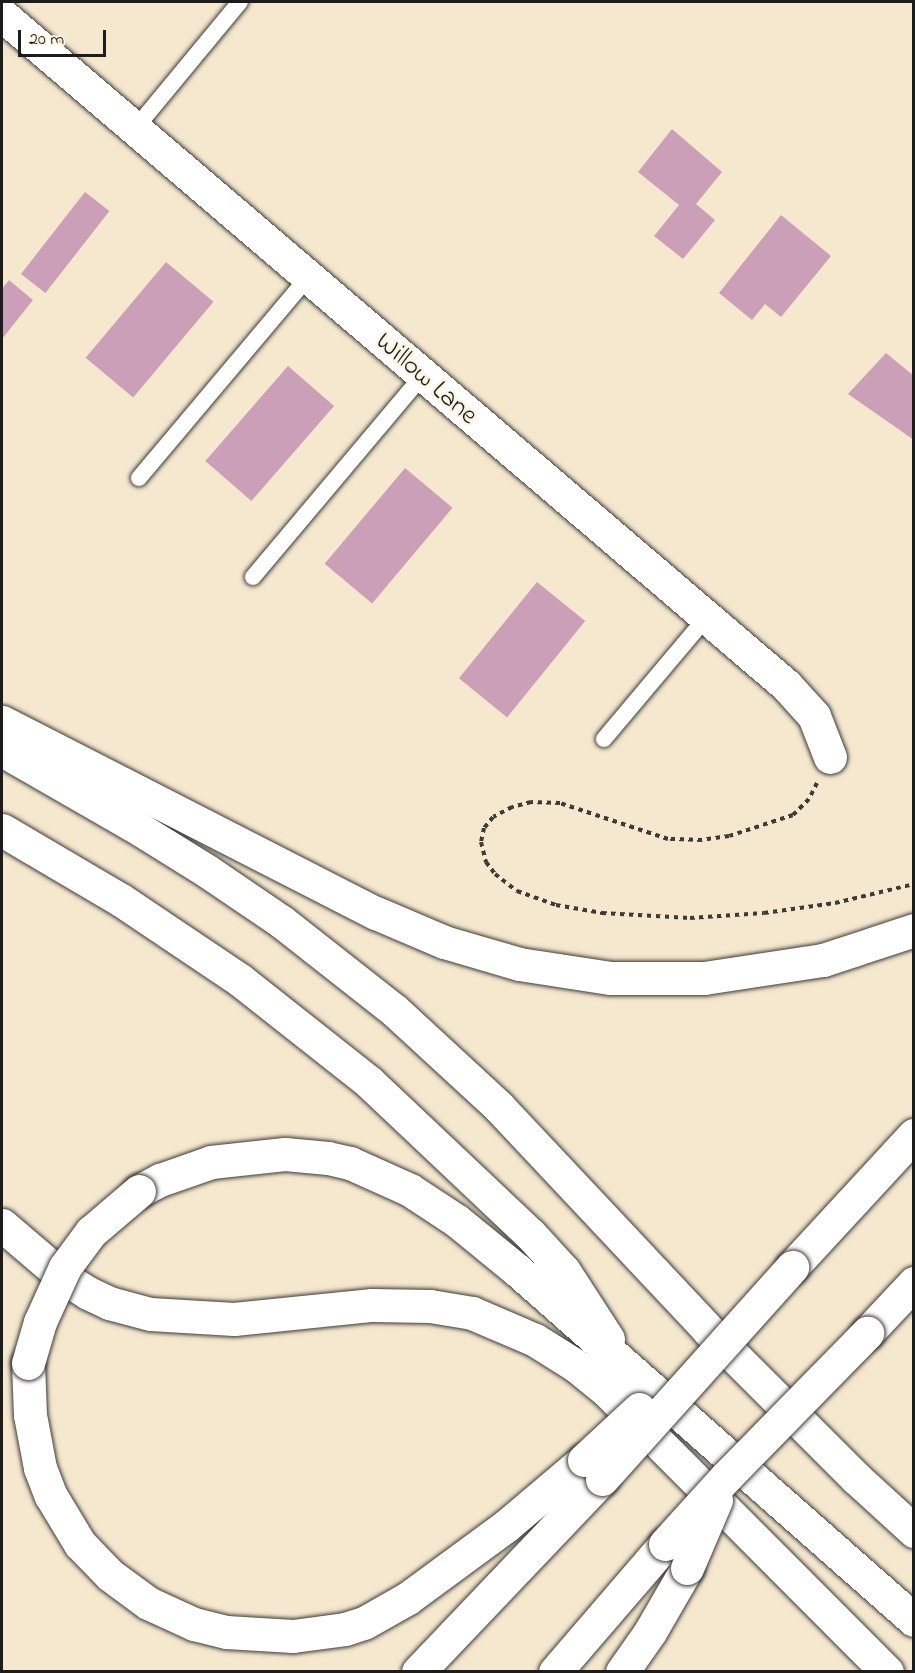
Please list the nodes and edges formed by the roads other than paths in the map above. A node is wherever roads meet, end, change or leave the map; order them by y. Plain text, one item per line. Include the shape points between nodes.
1 (240, 2) edge
2 (2, 15) edge
3 (134, 130) junction
4 (308, 277) junction
5 (422, 376) junction
6 (138, 478) dead end
7 (253, 577) dead end
8 (706, 618) junction
9 (2, 722) edge
10 (604, 739) dead end
11 (2, 750) edge
12 (830, 757) road end
13 (2, 830) edge
14 (914, 930) edge
15 (914, 1135) edge
16 (2, 1225) edge
17 (645, 1262) junction
18 (914, 1283) edge
19 (914, 1313) edge
20 (867, 1333) junction
21 (620, 1359) junction
22 (593, 1469) junction
23 (726, 1477) junction
24 (914, 1501) edge
25 (914, 1531) edge
26 (914, 1620) edge
27 (418, 1671) edge
28 (555, 1671) edge
29 (622, 1671) edge
30 (887, 1671) edge

1 - 3 lane
2 - 3 main road, Willow Lane
3 - 4 main road, Willow Lane
4 - 5 main road, Willow Lane
4 - 6 lane
5 - 7 lane
5 - 8 main road, Willow Lane
8 - 10 lane
8 - 12 main road, Willow Lane via 786,685 814,716
9 - 14 main road via 376,913 444,942 519,964 611,978 705,978 823,960
11 - 17 main road via 177,852 321,951 412,1026 499,1107
13 - 21 main road via 121,900 230,973 369,1082 494,1198 564,1271
15 - 22 main road, bridge via 792,1267
16 - 30 main road via 64,1278 88,1293 150,1314 234,1319 372,1305 430,1306 472,1313 535,1340 606,1390
17 - 24 main road via 823,1425
17 - 25 main road via 810,1433
18 - 20 main road
19 - 20 main road
20 - 23 main road, bridge
21 - 22 main road, bridge via 457,1221 410,1190 360,1167 303,1155 242,1157 185,1170 139,1191 91,1232 65,1267 46,1305 28,1363 30,1415 40,1468 51,1496 81,1544 110,1575 148,1603 194,1624 226,1632 293,1636 364,1623 408,1598 506,1526
21 - 26 main road
22 - 27 main road
23 - 28 main road, bridge
23 - 29 main road, bridge via 687,1568

